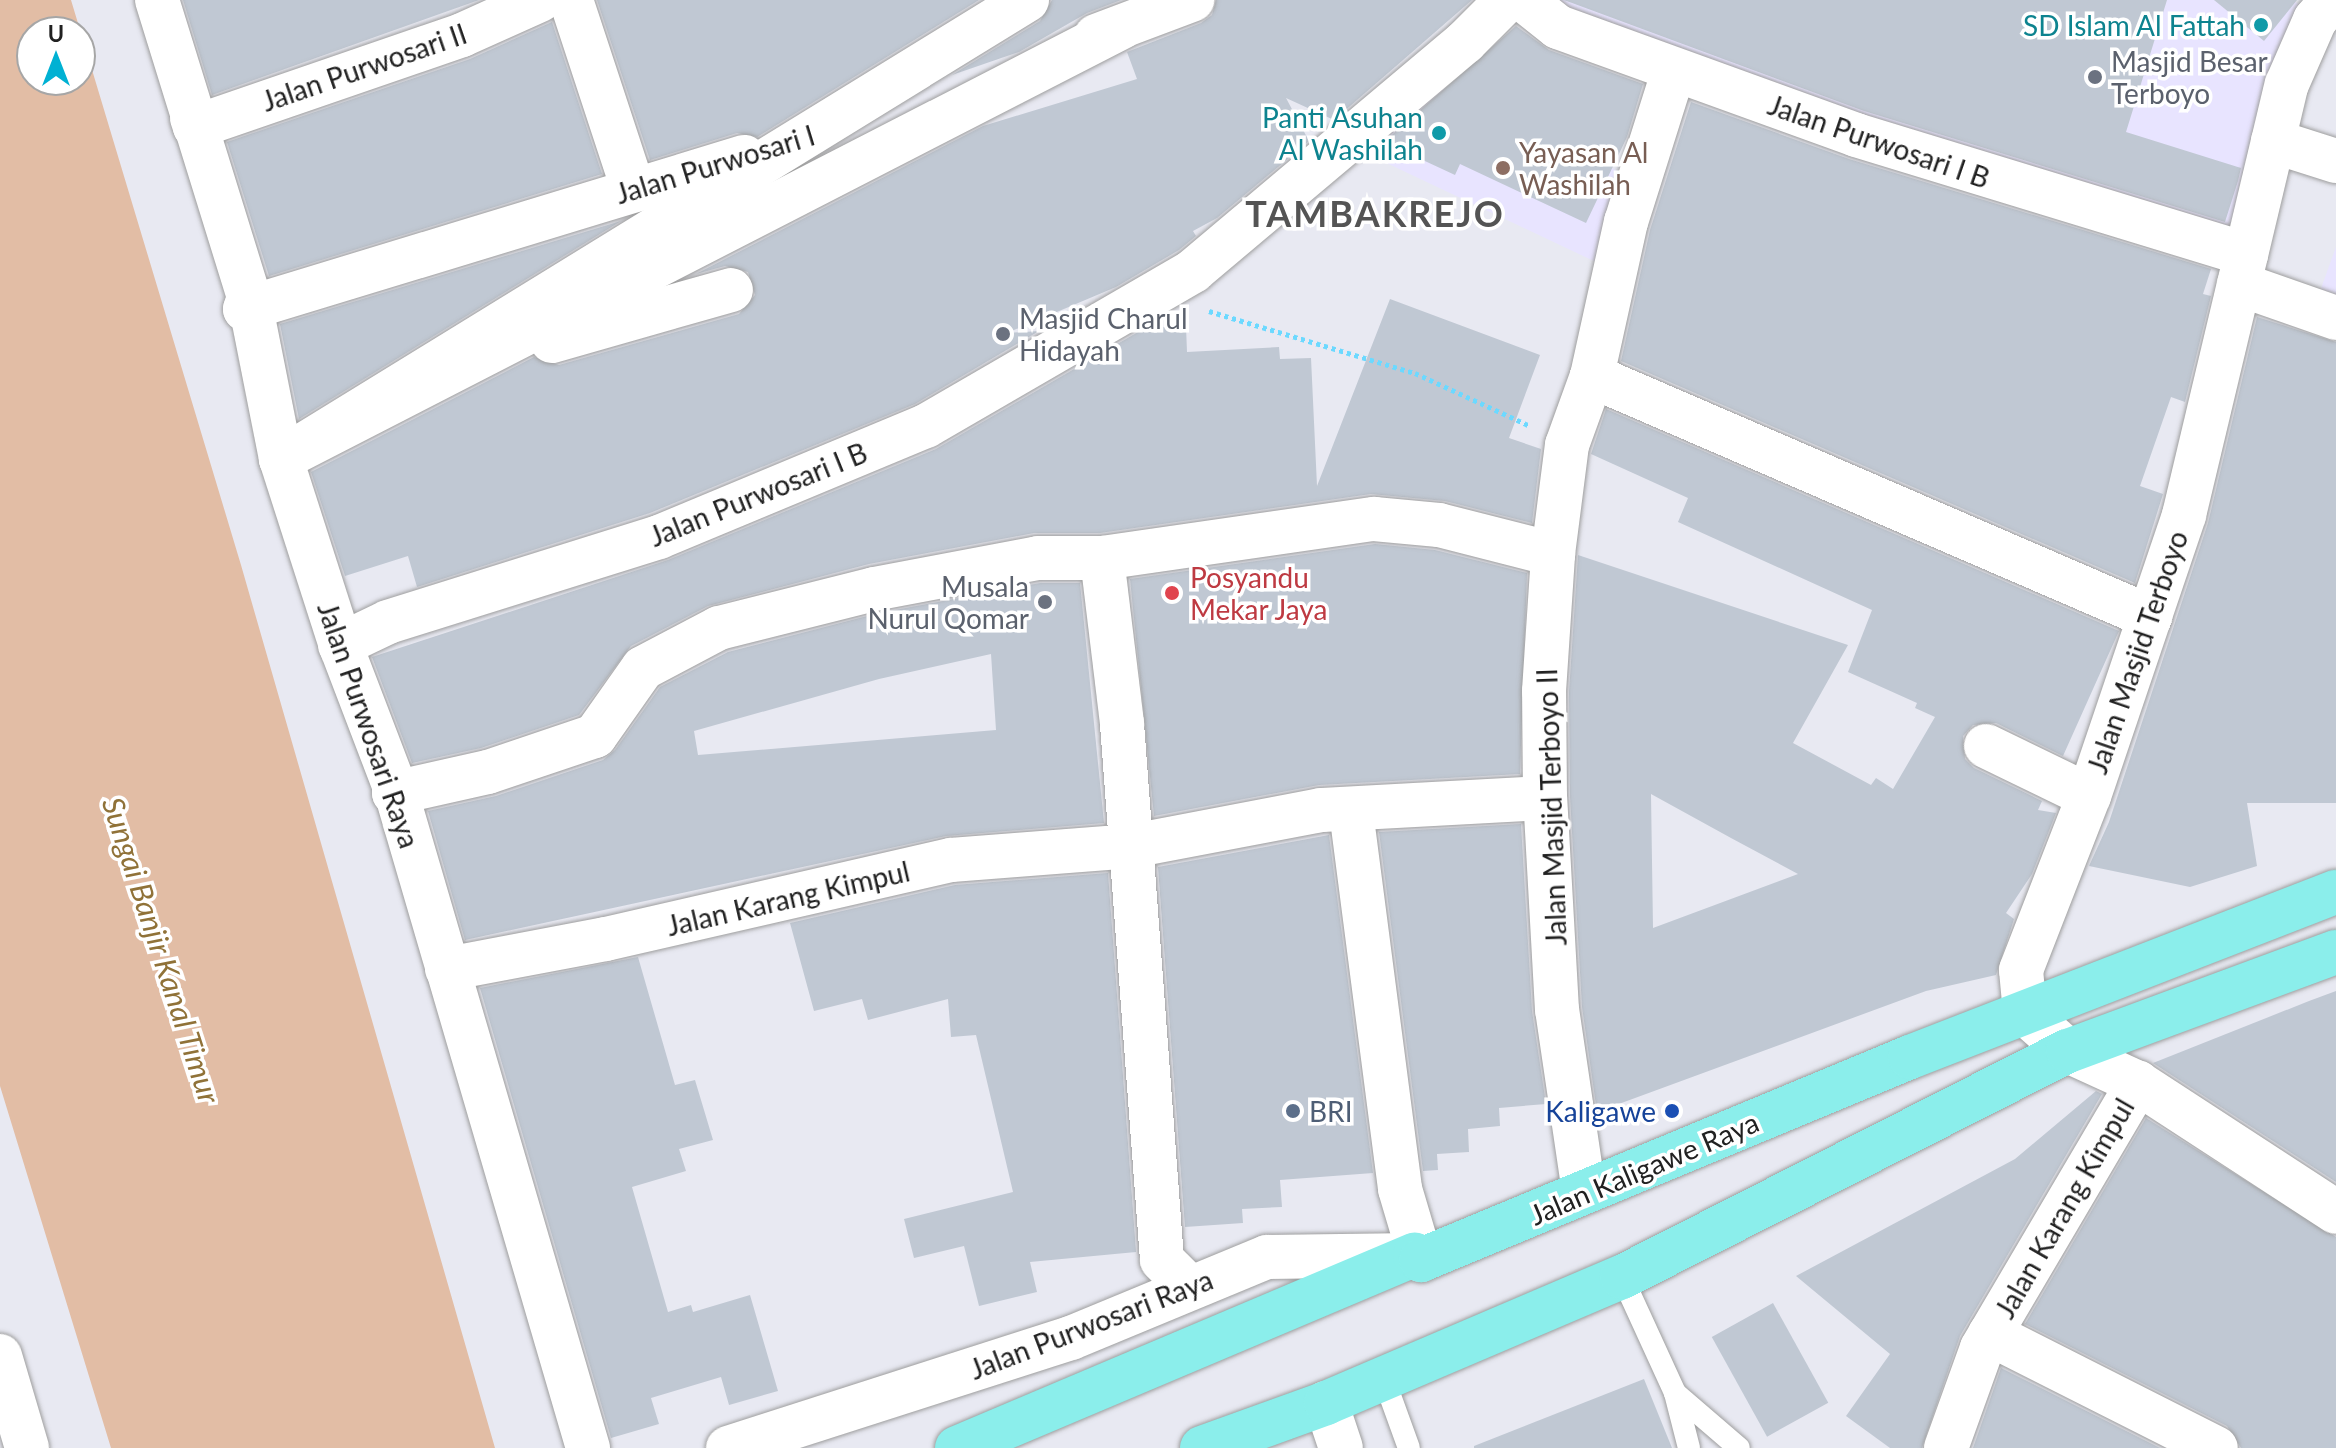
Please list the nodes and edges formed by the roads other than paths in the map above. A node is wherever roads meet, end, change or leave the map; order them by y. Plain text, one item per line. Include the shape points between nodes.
1 (157, 0) edge
2 (540, 0) edge
3 (571, 0) edge
4 (1027, 0) edge
5 (1192, 0) edge
6 (1507, 0) edge
7 (1524, 0) edge
8 (2332, 0) edge
9 (1122, 27) junction
10 (1674, 70) junction
11 (192, 118) junction
12 (2273, 141) junction
13 (2336, 161) edge
14 (633, 189) junction
15 (2242, 269) junction
16 (731, 290) dead end
17 (249, 297) junction
18 (2336, 318) edge
19 (1592, 376) junction
20 (281, 459) junction
21 (1553, 554) junction
22 (1102, 558) junction
23 (2150, 617) junction
24 (340, 645) junction
25 (1986, 746) dead end
26 (394, 785) junction
27 (2089, 796) junction
28 (1545, 798) junction
29 (1351, 811) junction
30 (1132, 846) junction
31 (2336, 892) edge
32 (2336, 952) edge
33 (447, 969) junction
34 (2025, 1013) junction
35 (2068, 1051) junction
36 (2138, 1083) junction
37 (1584, 1192) junction
38 (2336, 1212) edge
39 (1418, 1258) junction
40 (1622, 1277) junction
41 (1189, 1287) junction
42 (1990, 1334) junction
43 (0, 1356) edge
44 (1384, 1379) junction
45 (1675, 1393) junction
46 (1326, 1403) junction
47 (27, 1448) edge
48 (588, 1448) edge
49 (728, 1448) edge
50 (957, 1448) edge
51 (1202, 1448) edge
52 (1341, 1448) edge
53 (1409, 1448) edge
54 (1689, 1448) edge
55 (1739, 1448) edge
56 (1946, 1448) edge
57 (2216, 1448) edge

1 - 11 street, Jalan Purwosari Raya
2 - 11 street, Jalan Purwosari II via 462,35 195,127
3 - 14 street
4 - 20 street
5 - 9 street, Jalan Purwosari I
6 - 24 street, Jalan Purwosari I B via 1465,42 1193,271 926,426 659,537 388,622
7 - 10 street, Jalan Purwosari I B via 1558,27
8 - 12 street, Jalan Masjid Terboyo via 2315,20 2287,84
9 - 14 street, Jalan Purwosari I via 802,140
9 - 20 street
10 - 15 street, Jalan Purwosari I B
10 - 19 street, Jalan Masjid Terboyo II via 1626,222
11 - 17 street, Jalan Purwosari Raya
12 - 13 street
12 - 15 street, Jalan Masjid Terboyo
14 - 17 street, Jalan Purwosari I via 245,309
15 - 18 street
15 - 23 street, Jalan Masjid Terboyo via 2184,515
16 - 20 street via 372,398
17 - 20 street, Jalan Purwosari Raya
19 - 21 street, Jalan Masjid Terboyo II via 1567,445
19 - 23 street
20 - 24 street, Jalan Purwosari Raya
21 - 22 street via 1439,525 1374,519
21 - 28 street, Jalan Masjid Terboyo II via 1544,691
22 - 26 street via 1038,558 874,589 719,628 643,668 595,736 488,772 394,793
22 - 30 street
23 - 27 street, Jalan Masjid Terboyo
24 - 26 street, Jalan Purwosari Raya
25 - 27 street
26 - 33 street, Jalan Purwosari Raya
27 - 34 street, Jalan Masjid Terboyo via 2021,970
28 - 29 street, Jalan Karang Kimpul via 1437,801
28 - 37 street, Jalan Masjid Terboyo II via 1557,1010
29 - 30 street, Jalan Karang Kimpul via 1321,810
29 - 39 street via 1400,1189
30 - 33 street, Jalan Karang Kimpul via 951,860 606,939
30 - 41 street via 1162,1260
31 - 34 highway, Jalan Kaligawe Raya
32 - 35 highway
33 - 48 street, Jalan Purwosari Raya
34 - 35 street, Jalan Karang Kimpul
34 - 37 highway, Jalan Kaligawe Raya
35 - 36 street, Jalan Karang Kimpul
35 - 40 highway
36 - 38 street, Jalan Karang Kimpul
36 - 42 street, Jalan Karang Kimpul
37 - 39 highway, Jalan Kaligawe Raya
39 - 41 street, Jalan Purwosari Raya via 1267,1257
39 - 50 highway, Jalan Kaligawe Raya
40 - 44 highway
40 - 45 lane
41 - 49 street, Jalan Purwosari Raya via 1071,1338
42 - 56 street, Jalan Karang Kimpul
42 - 57 street, Jalan Karang Kimpul
43 - 47 street
44 - 46 highway
44 - 53 lane
45 - 54 lane
45 - 55 lane
46 - 51 highway
46 - 52 street

